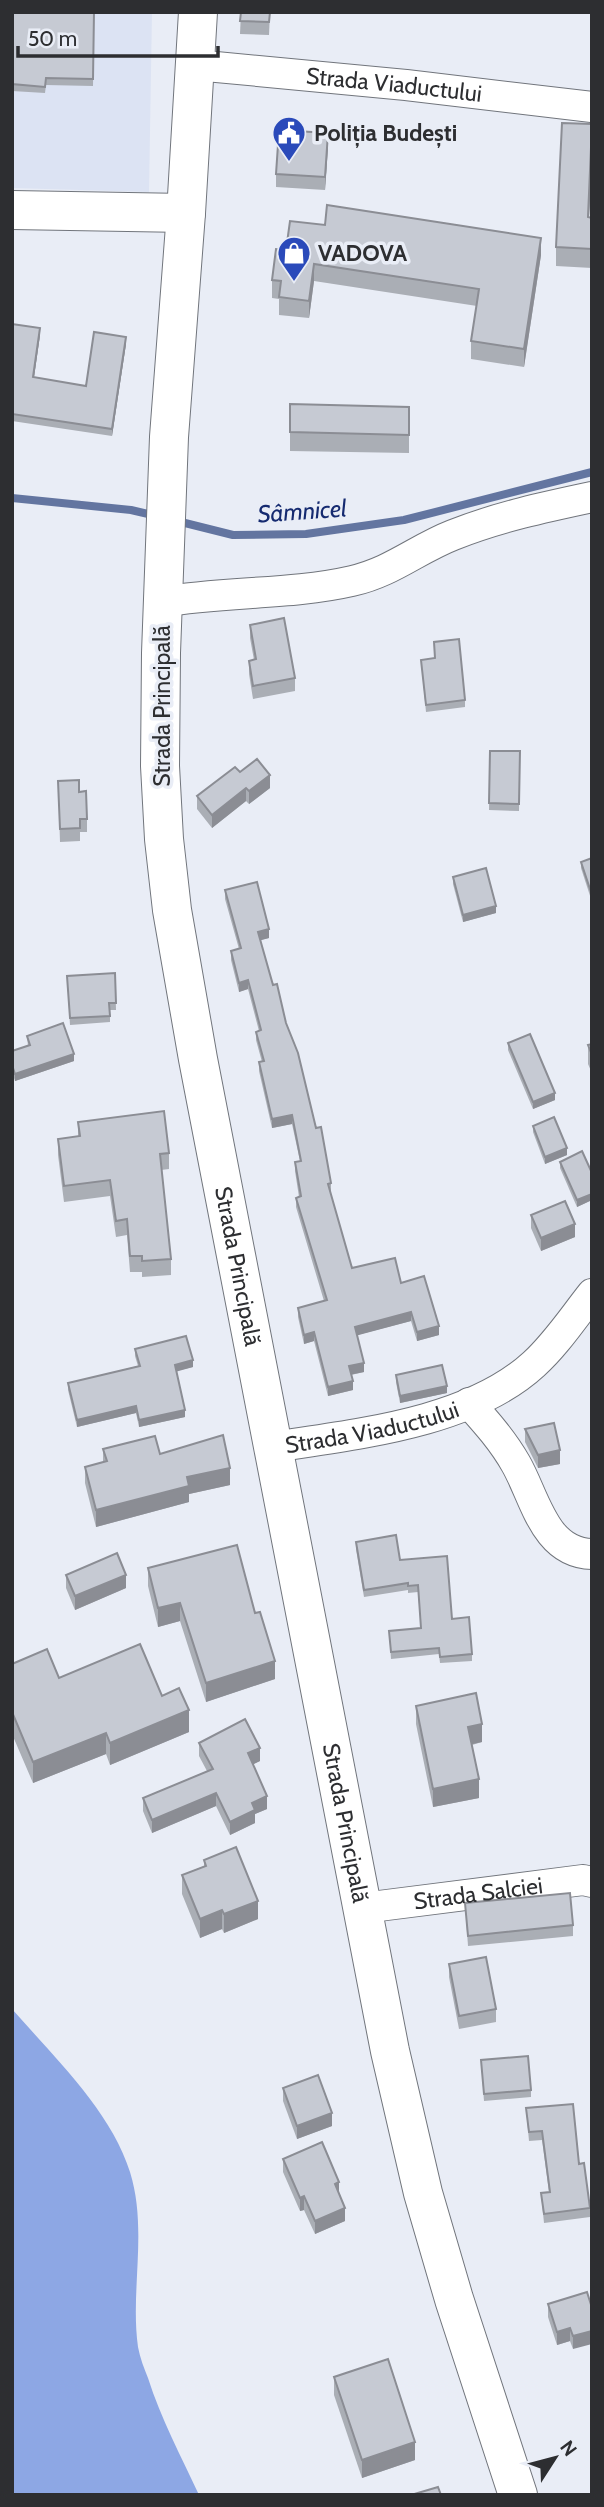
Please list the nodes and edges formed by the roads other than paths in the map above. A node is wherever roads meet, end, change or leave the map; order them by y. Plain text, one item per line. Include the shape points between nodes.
1 (198, 12) edge
2 (195, 65) junction
3 (592, 107) edge
4 (12, 210) edge
5 (186, 213) junction
6 (592, 497) edge
7 (162, 602) junction
8 (592, 1294) edge
9 (469, 1403) junction
10 (274, 1447) junction
11 (592, 1554) edge
12 (592, 1882) edge
13 (363, 1908) junction
14 (518, 2495) edge

1 - 2 main road, Strada Principală
2 - 3 street, Strada Viaductului
2 - 5 main road, Strada Principală
4 - 5 main road
5 - 7 main road, Strada Principală
6 - 7 street via 487,523 378,574 352,581
7 - 10 main road, Strada Principală via 160,766 172,910
8 - 9 street, Strada Viaductului via 533,1366
9 - 10 street, Strada Viaductului via 409,1423
9 - 11 street via 515,1462 546,1528 563,1545
10 - 13 main road, Strada Principală
12 - 13 street, Strada Salciei
13 - 14 main road, Strada Principală via 390,2051 424,2193

